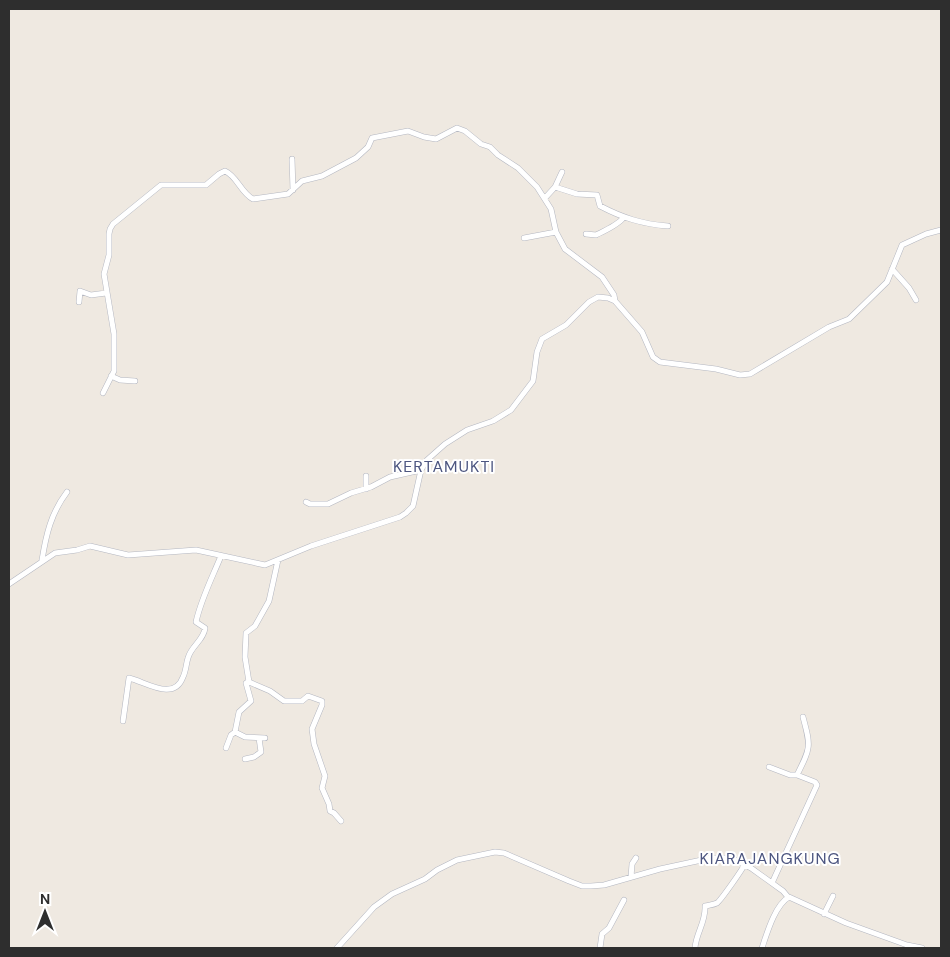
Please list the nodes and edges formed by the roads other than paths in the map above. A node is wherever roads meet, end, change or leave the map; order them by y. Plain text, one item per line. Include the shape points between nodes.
1 (292, 159) dead end
2 (562, 172) dead end
3 (555, 186) junction
4 (293, 191) junction
5 (545, 198) junction
6 (623, 218) junction
7 (668, 226) dead end
8 (941, 230) edge
9 (556, 232) junction
10 (586, 234) dead end
11 (524, 238) dead end
12 (892, 269) junction
13 (106, 293) junction
14 (916, 300) dead end
15 (615, 301) junction
16 (79, 302) dead end
17 (112, 376) junction
18 (135, 381) dead end
19 (103, 393) dead end
20 (421, 470) junction
21 (366, 476) dead end
22 (366, 489) junction
23 (67, 492) dead end
24 (306, 502) dead end
25 (221, 556) junction
26 (42, 560) junction
27 (278, 560) junction
28 (9, 584) edge
29 (249, 681) junction
30 (803, 717) dead end
31 (123, 721) dead end
32 (234, 732) junction
33 (226, 748) dead end
34 (244, 759) dead end
35 (770, 767) dead end
36 (797, 775) junction
37 (341, 821) dead end
38 (636, 858) dead end
39 (745, 864) junction
40 (631, 877) junction
41 (772, 883) junction
42 (833, 896) dead end
43 (788, 897) junction
44 (624, 900) dead end
45 (824, 914) junction
46 (337, 948) edge
47 (600, 948) edge
48 (695, 948) edge
49 (762, 948) edge
50 (922, 948) edge

1 - 4 street
2 - 3 street
3 - 5 street
3 - 6 street via 577,194 597,195 600,206
4 - 5 street via 302,181 322,176 356,158 372,138 408,131 436,139 457,128 518,168
4 - 13 street via 253,199 225,171 206,185 161,185 110,229 110,255 104,274
5 - 9 street via 551,208
6 - 7 street
6 - 10 street via 596,235
8 - 12 street via 902,245
9 - 11 street
9 - 15 street via 568,252 602,277
12 - 14 street
12 - 15 street via 884,285 849,319 829,327 746,375 657,360 642,332
13 - 16 street via 91,295 80,291
13 - 17 street via 114,334
15 - 20 street via 604,297 594,299 566,326 542,338 533,381 511,410 445,444
17 - 18 street
17 - 19 street
20 - 22 street via 390,477
20 - 27 street via 414,506 406,514
21 - 22 street
22 - 24 street via 328,504
23 - 26 street via 51,517
25 - 26 street via 190,550 128,555 90,546 55,553
25 - 27 street via 260,565
25 - 31 street via 196,622 204,628 204,634 188,658 183,678 174,689 159,688 129,678
26 - 28 street
27 - 29 street via 269,601 255,626 246,633
29 - 32 street via 246,683 252,699 239,712
29 - 37 street via 284,701 302,702 308,696 322,701 312,733 325,776 322,788 330,811
30 - 36 street via 809,748
32 - 33 street
32 - 34 street via 245,737 262,738 261,752
35 - 36 street
36 - 41 street via 817,785
38 - 40 street
39 - 40 street via 721,857
39 - 41 street
39 - 48 street via 720,900 705,906 705,918 696,936
40 - 46 street via 604,885 582,886 500,852 457,860 387,897
41 - 43 street
42 - 45 street
43 - 45 street
43 - 49 street via 780,906
44 - 47 street via 609,928 602,934
45 - 50 street

